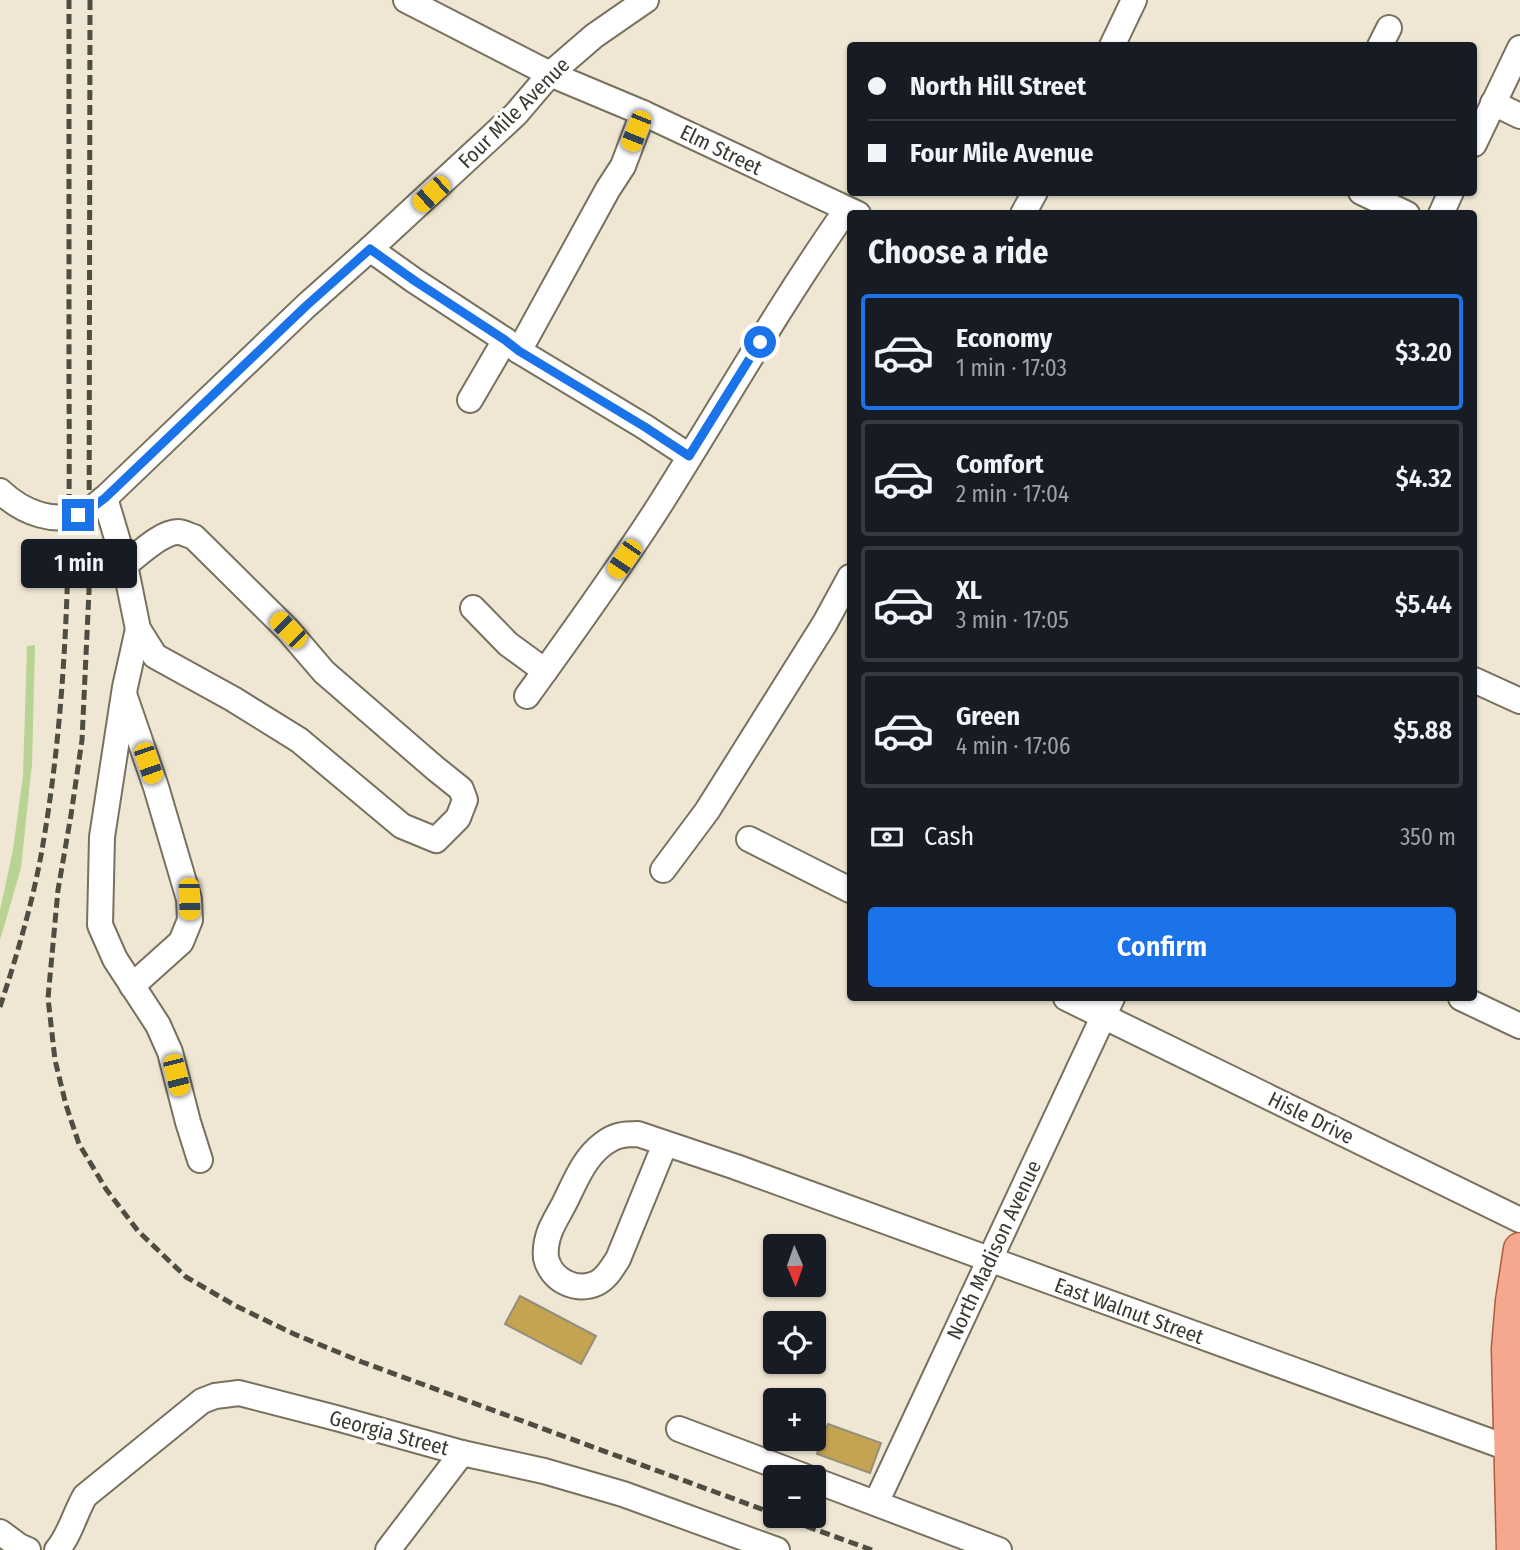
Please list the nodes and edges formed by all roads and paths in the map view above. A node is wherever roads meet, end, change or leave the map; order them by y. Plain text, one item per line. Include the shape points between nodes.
1 (406, 0) edge
2 (646, 0) edge
3 (1134, 0) edge
4 (1114, 42) edge
5 (1520, 48) edge
6 (550, 74) junction
7 (1493, 103) junction
8 (643, 113) junction
9 (1520, 116) edge
10 (1477, 138) edge
11 (1369, 196) edge
12 (850, 210) edge
13 (1399, 210) edge
14 (847, 218) edge
15 (370, 249) junction
16 (512, 345) junction
17 (471, 400) dead end
18 (689, 456) junction
19 (0, 491) edge
20 (105, 498) junction
21 (125, 565) junction
22 (847, 582) edge
23 (472, 608) dead end
24 (138, 629) junction
25 (545, 671) junction
26 (1477, 681) edge
27 (124, 693) junction
28 (1518, 695) edge
29 (527, 696) dead end
30 (750, 839) dead end
31 (663, 870) dead end
32 (847, 888) edge
33 (132, 986) junction
34 (1080, 1001) edge
35 (1467, 1001) edge
36 (1107, 1007) edge
37 (1520, 1026) edge
38 (665, 1144) junction
39 (201, 1160) dead end
40 (1520, 1220) edge
41 (1520, 1249) edge
42 (989, 1260) junction
43 (679, 1429) dead end
44 (1515, 1449) edge
45 (462, 1452) junction
46 (774, 1465) edge
47 (826, 1484) edge
48 (876, 1503) junction
49 (0, 1532) edge
50 (28, 1550) edge
51 (57, 1550) edge
52 (388, 1550) edge
53 (777, 1550) edge
54 (999, 1550) edge
55 (1513, 1550) edge

1 - 6 street, Elm Street
2 - 6 street, Four Mile Avenue
3 - 4 street
5 - 7 street
6 - 8 street, Elm Street
6 - 15 street, Four Mile Avenue via 516,114
7 - 9 street
7 - 10 street
8 - 12 street, Elm Street
8 - 16 street via 623,166
11 - 13 street
14 - 18 street
15 - 16 street
15 - 20 street, Four Mile Avenue
16 - 17 street
16 - 18 street
18 - 25 street
19 - 20 street, Four Mile Avenue via 22,508 51,517 89,510
20 - 21 street
21 - 24 street
21 - 24 street via 165,536 178,532 194,537 324,672 461,789 466,800 458,818 436,840 402,826 299,740 155,656
22 - 31 street via 707,811
23 - 25 street via 508,644
24 - 27 street
25 - 29 street
26 - 28 street
27 - 33 street via 102,837 100,925
27 - 33 street via 189,899 190,920 181,942
30 - 32 street
33 - 39 street via 170,1052
34 - 36 street, Hisle Drive
35 - 37 street
36 - 40 street, Hisle Drive
36 - 42 street, North Madison Avenue
38 - 38 street, East Walnut Street via 638,1134 622,1134 589,1157 546,1246 547,1259 558,1278 585,1286 608,1274
38 - 42 street, East Walnut Street
41 - 44 main road via 1507,1349
42 - 44 street, East Walnut Street
42 - 48 street, North Madison Avenue
43 - 46 street
44 - 55 main road
45 - 51 street, Georgia Street via 239,1393 215,1395 85,1496
45 - 52 street
45 - 53 street, Georgia Street via 623,1494
47 - 48 street
48 - 54 street
49 - 50 street

